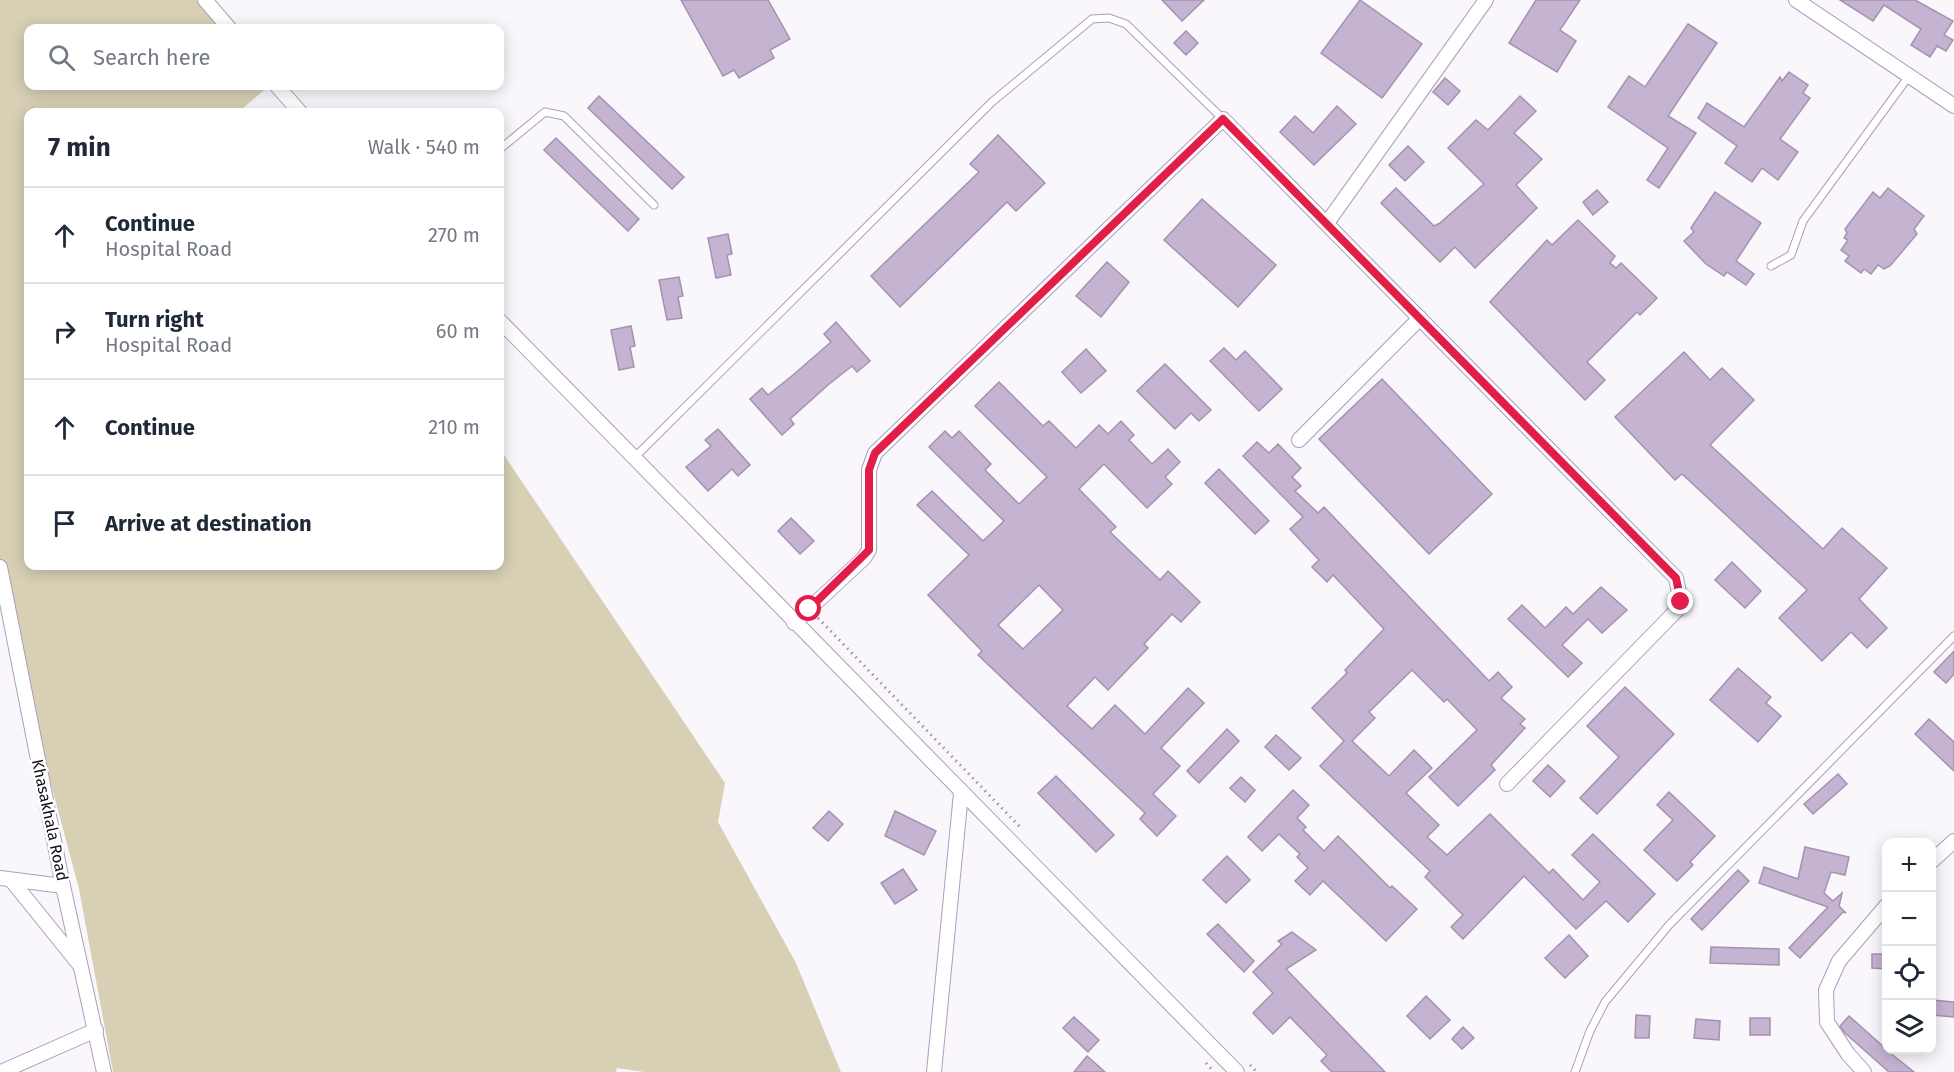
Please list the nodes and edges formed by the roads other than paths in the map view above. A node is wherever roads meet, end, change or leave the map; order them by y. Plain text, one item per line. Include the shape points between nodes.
1 (205, 0) edge
2 (1486, 0) edge
3 (1796, 0) edge
4 (226, 24) edge
5 (1909, 76) junction
6 (281, 90) edge
7 (1954, 104) edge
8 (296, 108) edge
9 (1223, 119) junction
10 (504, 146) edge
11 (654, 205) dead end
12 (1327, 223) junction
13 (1771, 266) dead end
14 (1420, 318) junction
15 (504, 325) edge
16 (1299, 440) dead end
17 (633, 459) junction
18 (0, 567) edge
19 (794, 623) junction
20 (1954, 636) edge
21 (1507, 784) dead end
22 (961, 793) junction
23 (1954, 841) edge
24 (1936, 857) edge
25 (6, 879) edge
26 (63, 886) junction
27 (1882, 912) edge
28 (81, 966) junction
29 (96, 1030) junction
30 (1, 1072) edge
31 (104, 1072) edge
32 (934, 1072) edge
33 (1237, 1072) edge
34 (1575, 1072) edge
35 (1864, 1072) edge

1 - 4 street
2 - 12 street
3 - 5 street
5 - 7 street
5 - 13 lane via 1803,221 1791,255
6 - 8 street
9 - 12 street
9 - 17 lane via 1126,24 1109,18 1092,19 992,102
9 - 19 street via 875,453 869,470 869,550
10 - 11 lane via 545,112 564,116
12 - 14 street
14 - 16 street
14 - 21 street via 1676,578 1680,593 1677,610
15 - 17 street
17 - 19 street
18 - 26 street, Khasakhala Road
19 - 22 street
20 - 34 lane via 1669,925 1605,1002
22 - 32 street
22 - 33 street
23 - 24 street
25 - 26 street
25 - 28 street
26 - 28 street, Khasakhala Road
27 - 35 street via 1839,961 1826,990 1827,1022
28 - 29 street, Khasakhala Road
29 - 30 street
29 - 31 street, Khasakhala Road

